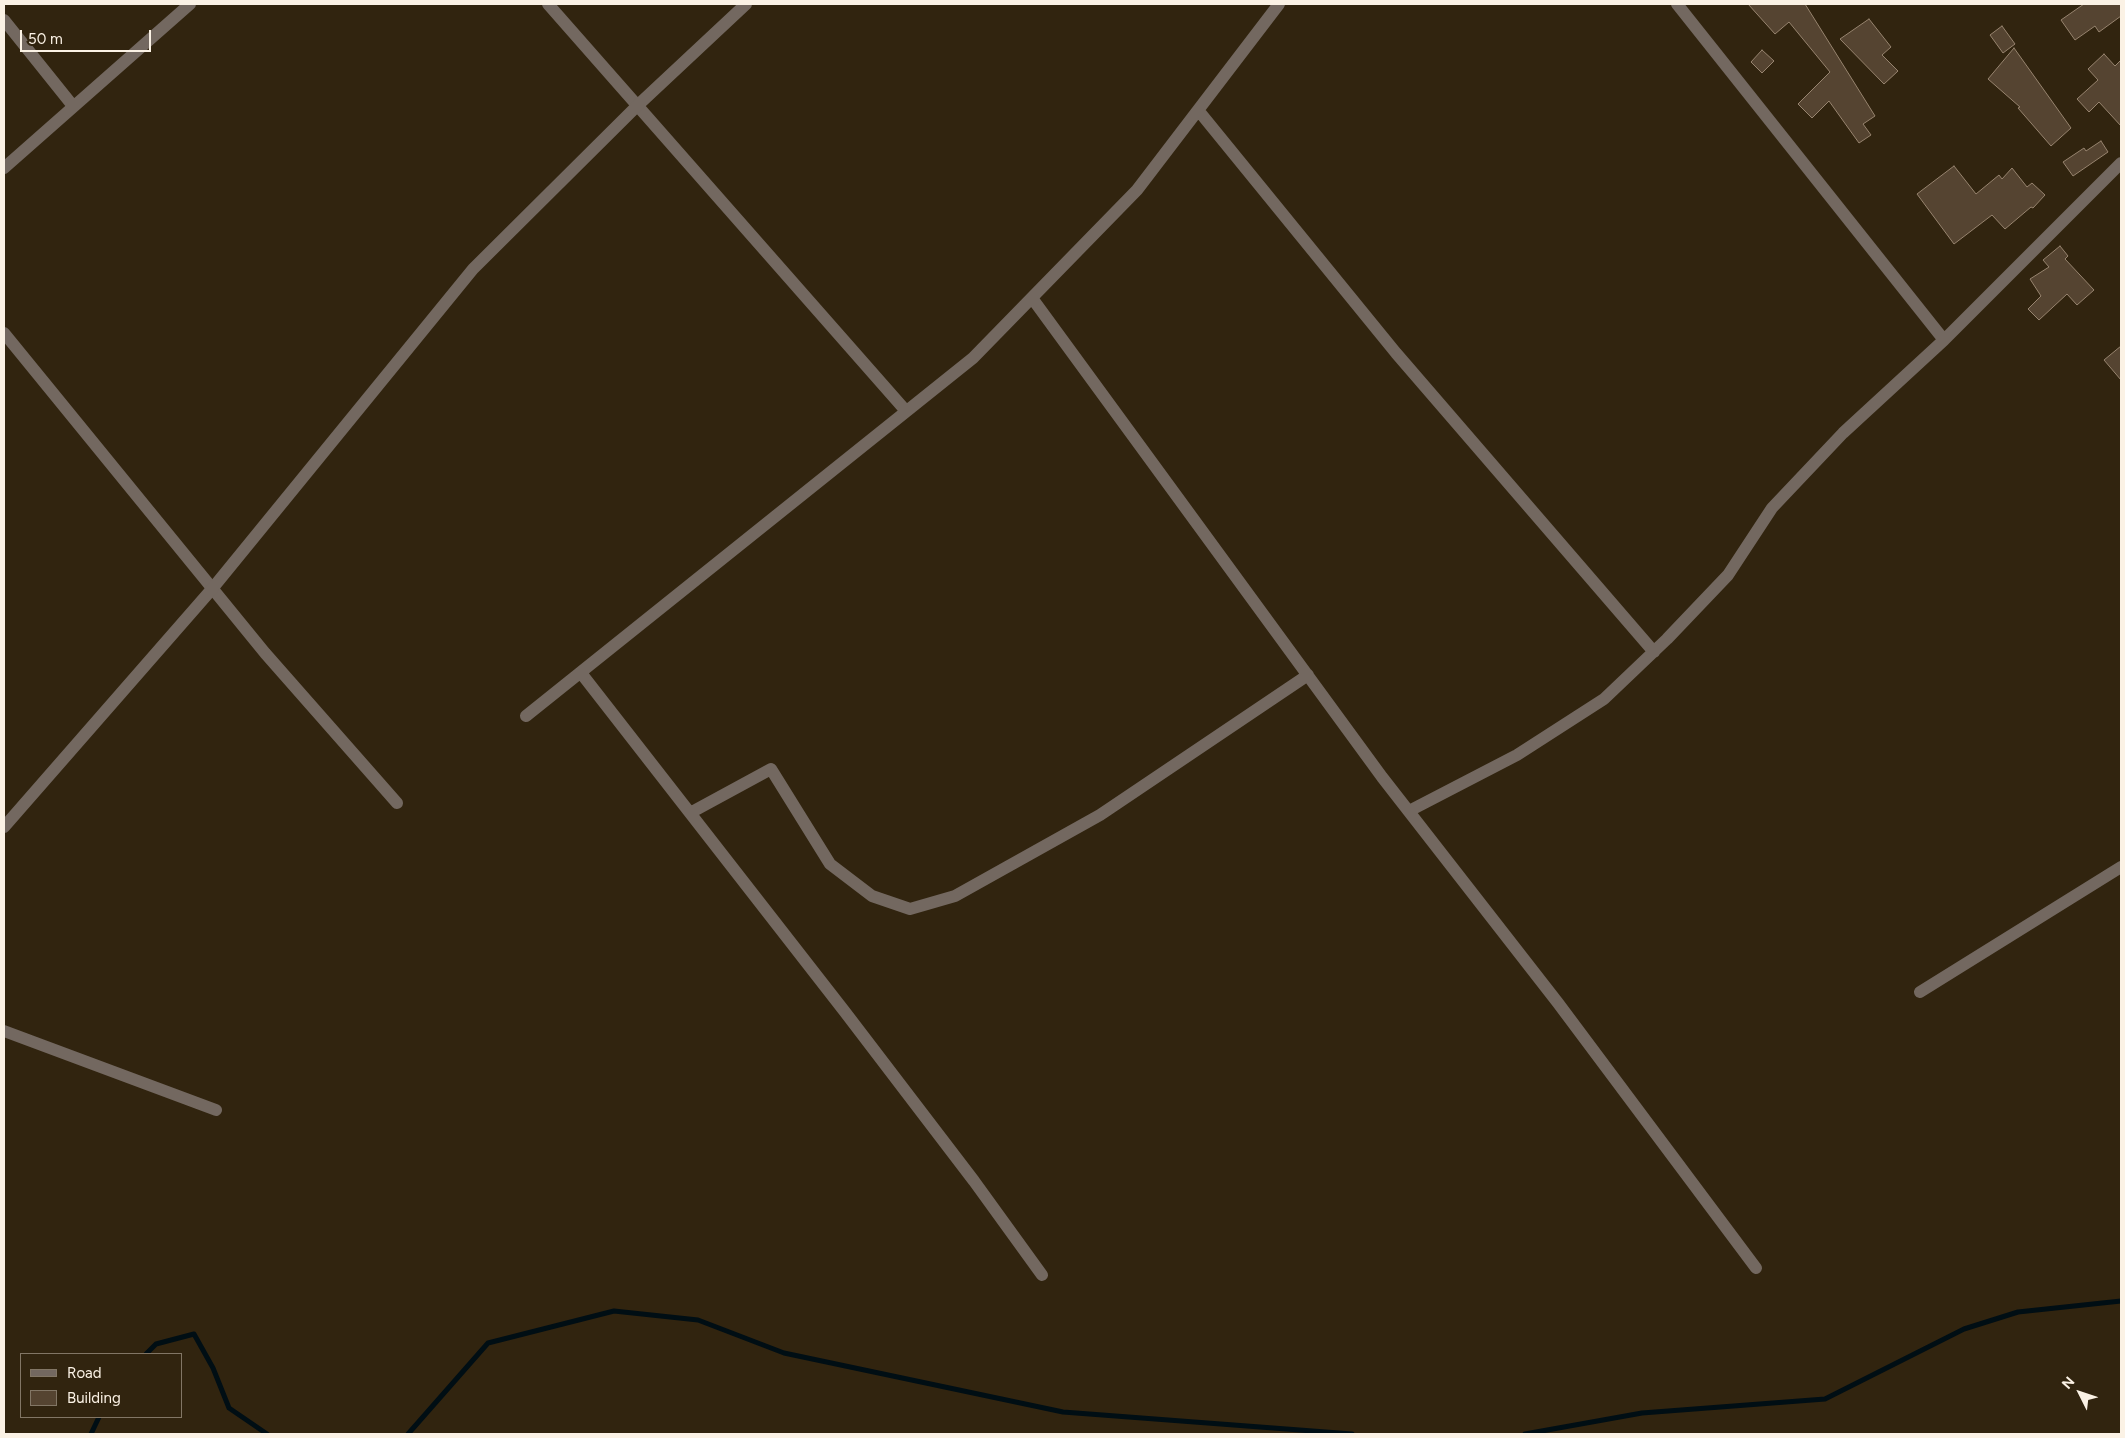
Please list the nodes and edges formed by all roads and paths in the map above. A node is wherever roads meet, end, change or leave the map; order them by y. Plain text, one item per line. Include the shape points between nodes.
1 (190, 4) edge
2 (548, 4) edge
3 (746, 4) edge
4 (1279, 4) edge
5 (1678, 4) edge
6 (4, 20) edge
7 (73, 106) junction
8 (637, 106) junction
9 (1198, 110) junction
10 (2121, 163) edge
11 (4, 168) edge
12 (1032, 298) junction
13 (4, 333) edge
14 (1944, 340) junction
15 (906, 412) junction
16 (212, 589) junction
17 (1654, 652) junction
18 (580, 673) junction
19 (1308, 674) junction
20 (526, 716) dead end
21 (397, 803) dead end
22 (1409, 811) junction
23 (690, 813) junction
24 (4, 827) edge
25 (2121, 867) edge
26 (1920, 992) dead end
27 (4, 1032) edge
28 (216, 1110) dead end
29 (1756, 1268) dead end
30 (1042, 1275) dead end

1 - 7 street
2 - 8 street
3 - 8 street
4 - 9 street
5 - 14 street
6 - 7 street
7 - 11 street
8 - 15 street
8 - 16 street via 473,269
9 - 12 street via 1137,190
9 - 17 street via 1396,353
10 - 14 street
12 - 15 street via 973,358
12 - 19 street
13 - 16 street
14 - 17 street via 1843,433 1772,508 1728,575
15 - 18 street
16 - 21 street
16 - 24 street
17 - 22 street via 1604,699 1517,755
18 - 20 street
18 - 23 street
19 - 22 street
19 - 23 street via 1100,814 955,896 910,908 872,896 830,864 771,769
22 - 29 street via 1558,1003
23 - 30 street via 846,1012
25 - 26 street
27 - 28 street

